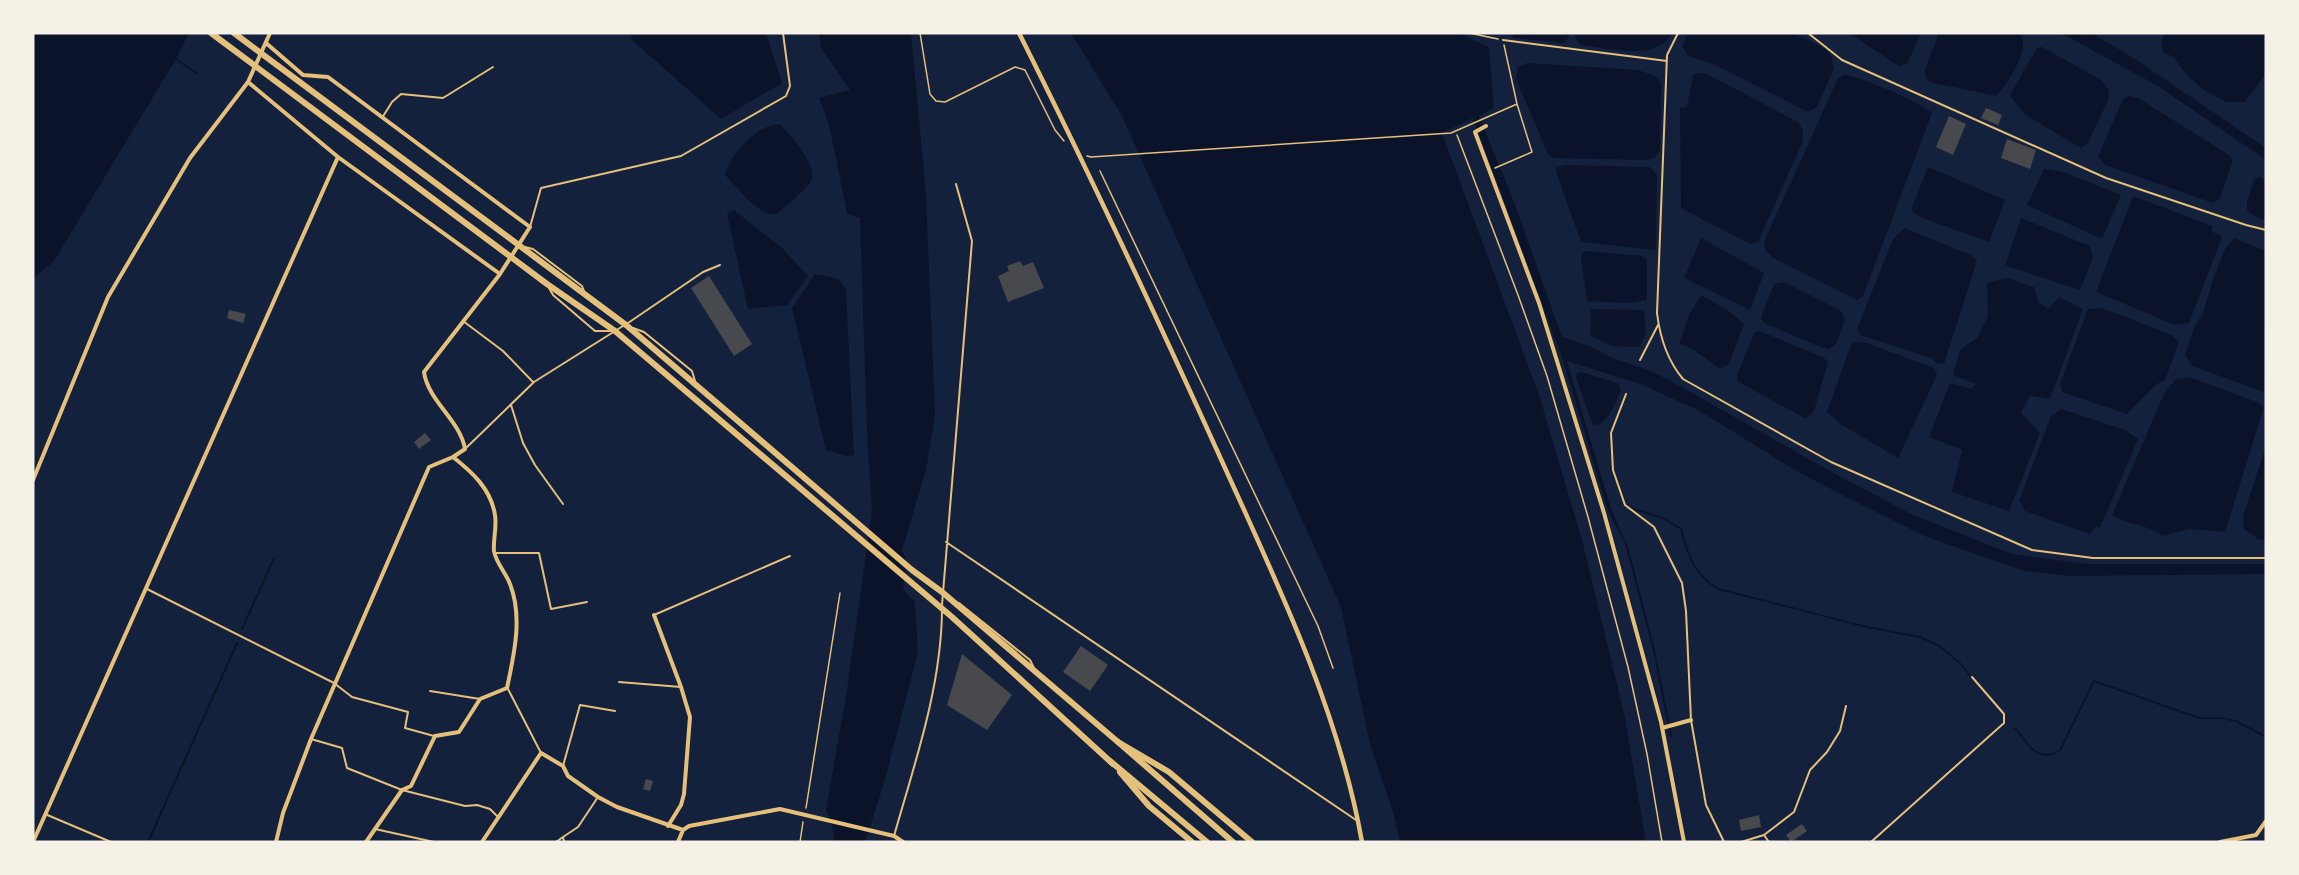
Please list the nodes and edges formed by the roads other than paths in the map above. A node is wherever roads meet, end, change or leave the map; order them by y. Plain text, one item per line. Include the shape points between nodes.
1 (210, 33) edge
2 (234, 33) edge
3 (270, 33) edge
4 (783, 33) edge
5 (1019, 33) edge
6 (1678, 33) edge
7 (1809, 33) edge
8 (1503, 40) road end
9 (266, 44) junction
10 (1667, 61) junction
11 (493, 67) dead end
12 (248, 82) junction
13 (382, 118) junction
14 (1486, 126) dead end
15 (338, 157) junction
16 (956, 184) dead end
17 (530, 227) junction
18 (2266, 230) edge
19 (518, 246) junction
20 (511, 257) junction
21 (720, 265) dead end
22 (500, 274) junction
23 (547, 284) junction
24 (464, 321) junction
25 (626, 325) junction
26 (1658, 325) junction
27 (615, 331) junction
28 (1640, 360) dead end
29 (534, 382) junction
30 (1626, 394) dead end
31 (511, 405) junction
32 (465, 449) junction
33 (453, 457) junction
34 (33, 480) edge
35 (563, 504) dead end
36 (946, 542) junction
37 (494, 553) junction
38 (790, 556) dead end
39 (2266, 558) edge
40 (145, 587) junction
41 (942, 592) junction
42 (587, 602) dead end
43 (942, 609) junction
44 (654, 615) joint
45 (1972, 677) dead end
46 (620, 682) dead end
47 (334, 683) junction
48 (681, 687) junction
49 (507, 688) junction
50 (430, 691) dead end
51 (480, 699) junction
52 (1846, 706) dead end
53 (615, 711) dead end
54 (1691, 720) junction
55 (1662, 728) junction
56 (435, 736) junction
57 (310, 739) junction
58 (1118, 742) junction
59 (541, 753) junction
60 (1110, 761) junction
61 (563, 766) junction
62 (402, 790) junction
63 (598, 797) junction
64 (45, 814) junction
65 (499, 818) junction
66 (2266, 821) edge
67 (1359, 822) junction
68 (668, 826) junction
69 (375, 829) junction
70 (683, 830) junction
71 (1764, 835) junction
72 (894, 836) junction
73 (563, 837) junction
74 (33, 842) edge
75 (111, 842) edge
76 (276, 842) edge
77 (366, 842) edge
78 (434, 842) edge
79 (482, 842) edge
80 (556, 842) edge
81 (564, 842) edge
82 (678, 842) edge
83 (903, 842) edge
84 (1192, 842) edge
85 (1207, 842) edge
86 (1233, 842) edge
87 (1252, 842) edge
88 (1362, 842) edge
89 (1684, 842) edge
90 (1724, 842) edge
91 (1742, 842) edge
92 (1769, 842) edge
93 (1871, 842) edge
94 (2220, 842) edge

1 - 20 main road
2 - 19 main road
3 - 9 street
4 - 17 lane via 790,86 786,96 681,156 541,188
5 - 67 street via 1095,183 1296,623 1345,765
6 - 10 lane
7 - 18 lane via 1842,60 2095,173
8 - 10 lane
9 - 12 street
9 - 13 street via 303,75 328,77
10 - 26 lane
11 - 13 lane via 443,98 401,94
12 - 15 street
12 - 34 street via 190,158 108,297
13 - 17 street
14 - 55 street via 1475,132 1541,308 1604,513
15 - 22 street
15 - 40 street
16 - 36 lane via 972,241
17 - 19 street
19 - 20 street
19 - 25 main road
20 - 22 street
20 - 23 main road
21 - 25 lane via 703,272
22 - 24 street
23 - 27 main road
23 - 27 lane via 553,295 595,331
24 - 29 lane via 503,351
24 - 32 street via 424,372 426,382 459,431
25 - 27 lane
25 - 41 main road
26 - 28 lane
26 - 39 lane via 1672,366 1683,379 1831,462 2032,550 2093,558
27 - 29 lane
27 - 43 main road
29 - 31 lane
30 - 54 lane via 1611,433 1612,470 1625,505 1654,528 1682,583
31 - 32 lane
31 - 35 lane via 535,465
32 - 33 street
33 - 37 street via 469,469 490,498 495,515
33 - 47 street via 429,467
36 - 41 lane
36 - 67 lane
37 - 42 lane via 539,553 551,609
37 - 49 street via 516,606 516,651
38 - 44 lane
40 - 47 lane
40 - 64 street
41 - 43 lane
41 - 58 main road
43 - 60 main road
43 - 72 lane via 942,645 932,701
44 - 48 street
45 - 93 lane via 2004,714 2004,723
46 - 48 lane
47 - 56 lane via 352,698 408,712 405,728
47 - 57 street
48 - 68 street via 690,717 689,744 684,794
49 - 51 street
49 - 59 lane
50 - 51 lane
51 - 56 street via 459,732
52 - 71 lane via 1840,731 1810,770 1794,812
53 - 61 lane via 580,705
54 - 55 street
54 - 90 lane via 1706,805
55 - 89 street
56 - 62 street via 411,786
57 - 62 lane via 342,748 347,768
57 - 76 street
58 - 86 main road
58 - 87 main road via 1169,772
59 - 61 street
59 - 65 street
60 - 84 main road via 1149,806
60 - 85 main road
61 - 63 street via 568,776
62 - 65 lane via 465,806 477,805 490,809
62 - 69 street
63 - 68 street
63 - 73 lane via 578,827
64 - 74 street
64 - 75 lane
65 - 79 street
66 - 94 street via 2256,835
67 - 88 street
68 - 70 street
69 - 77 street
69 - 78 lane
70 - 72 street via 780,809
70 - 82 street
71 - 91 lane
71 - 92 lane
72 - 83 street
73 - 80 lane
73 - 81 lane

